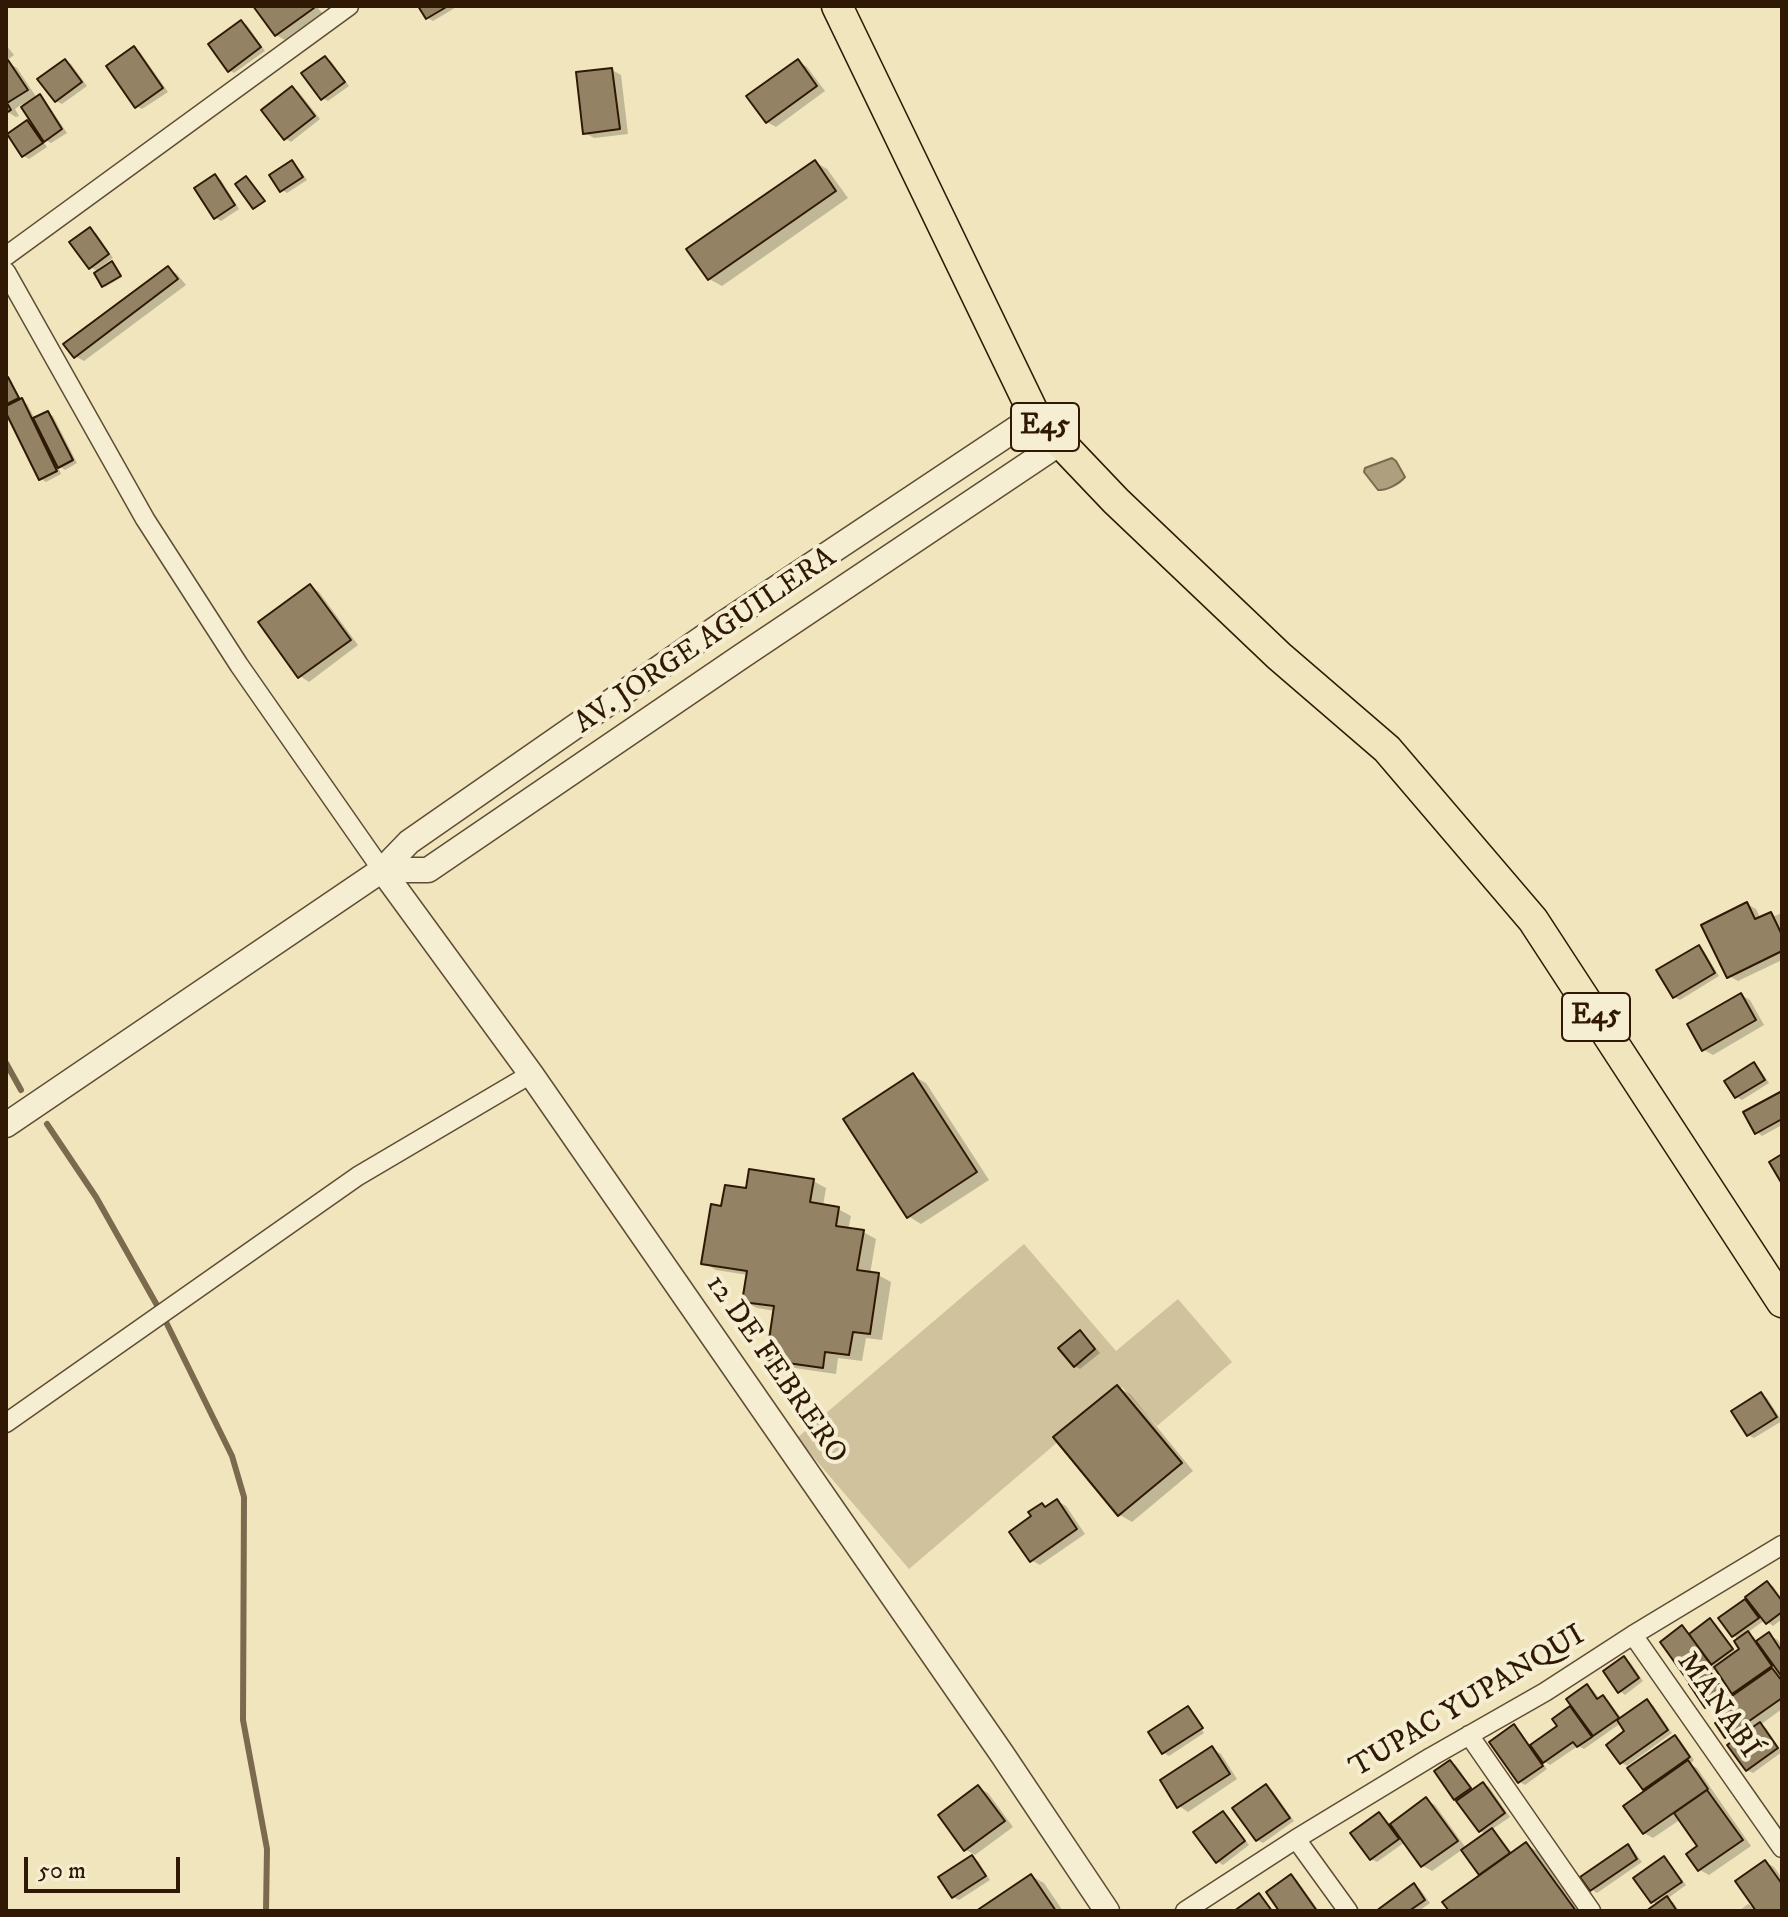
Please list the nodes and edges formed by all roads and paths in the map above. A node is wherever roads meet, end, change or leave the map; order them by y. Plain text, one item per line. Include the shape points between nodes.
1 (349, 6) edge
2 (837, 6) edge
3 (6, 256) edge
4 (6, 272) edge
5 (1035, 416) junction
6 (1060, 443) junction
7 (382, 870) junction
8 (531, 1074) junction
9 (6, 1125) edge
10 (1782, 1302) edge
11 (6, 1423) edge
12 (1782, 1545) edge
13 (1633, 1635) junction
14 (1469, 1735) junction
15 (1296, 1839) junction
16 (1782, 1848) edge
17 (1107, 1911) edge
18 (1185, 1911) edge
19 (1348, 1911) edge
20 (1591, 1911) edge

1 - 3 street
2 - 5 main road, E45
4 - 7 street via 154,532
5 - 6 main road, E45
5 - 7 street, AV. JORGE AGUILERA via 448,814
6 - 7 street, AV. JORGE AGUILERA via 428,870
6 - 10 main road, E45 via 1279,656 1387,749 1533,920
7 - 8 street, 12 DE FEBRERO
7 - 9 street, AV. JORGE AGUILERA
8 - 11 street via 358,1176
8 - 17 street, 12 DE FEBRERO
12 - 13 street, TUPAC YUPANQUI
13 - 14 street, TUPAC YUPANQUI
13 - 16 street, MANABÍ
14 - 15 street, TUPAC YUPANQUI
14 - 20 street
15 - 18 street, TUPAC YUPANQUI
15 - 19 street

